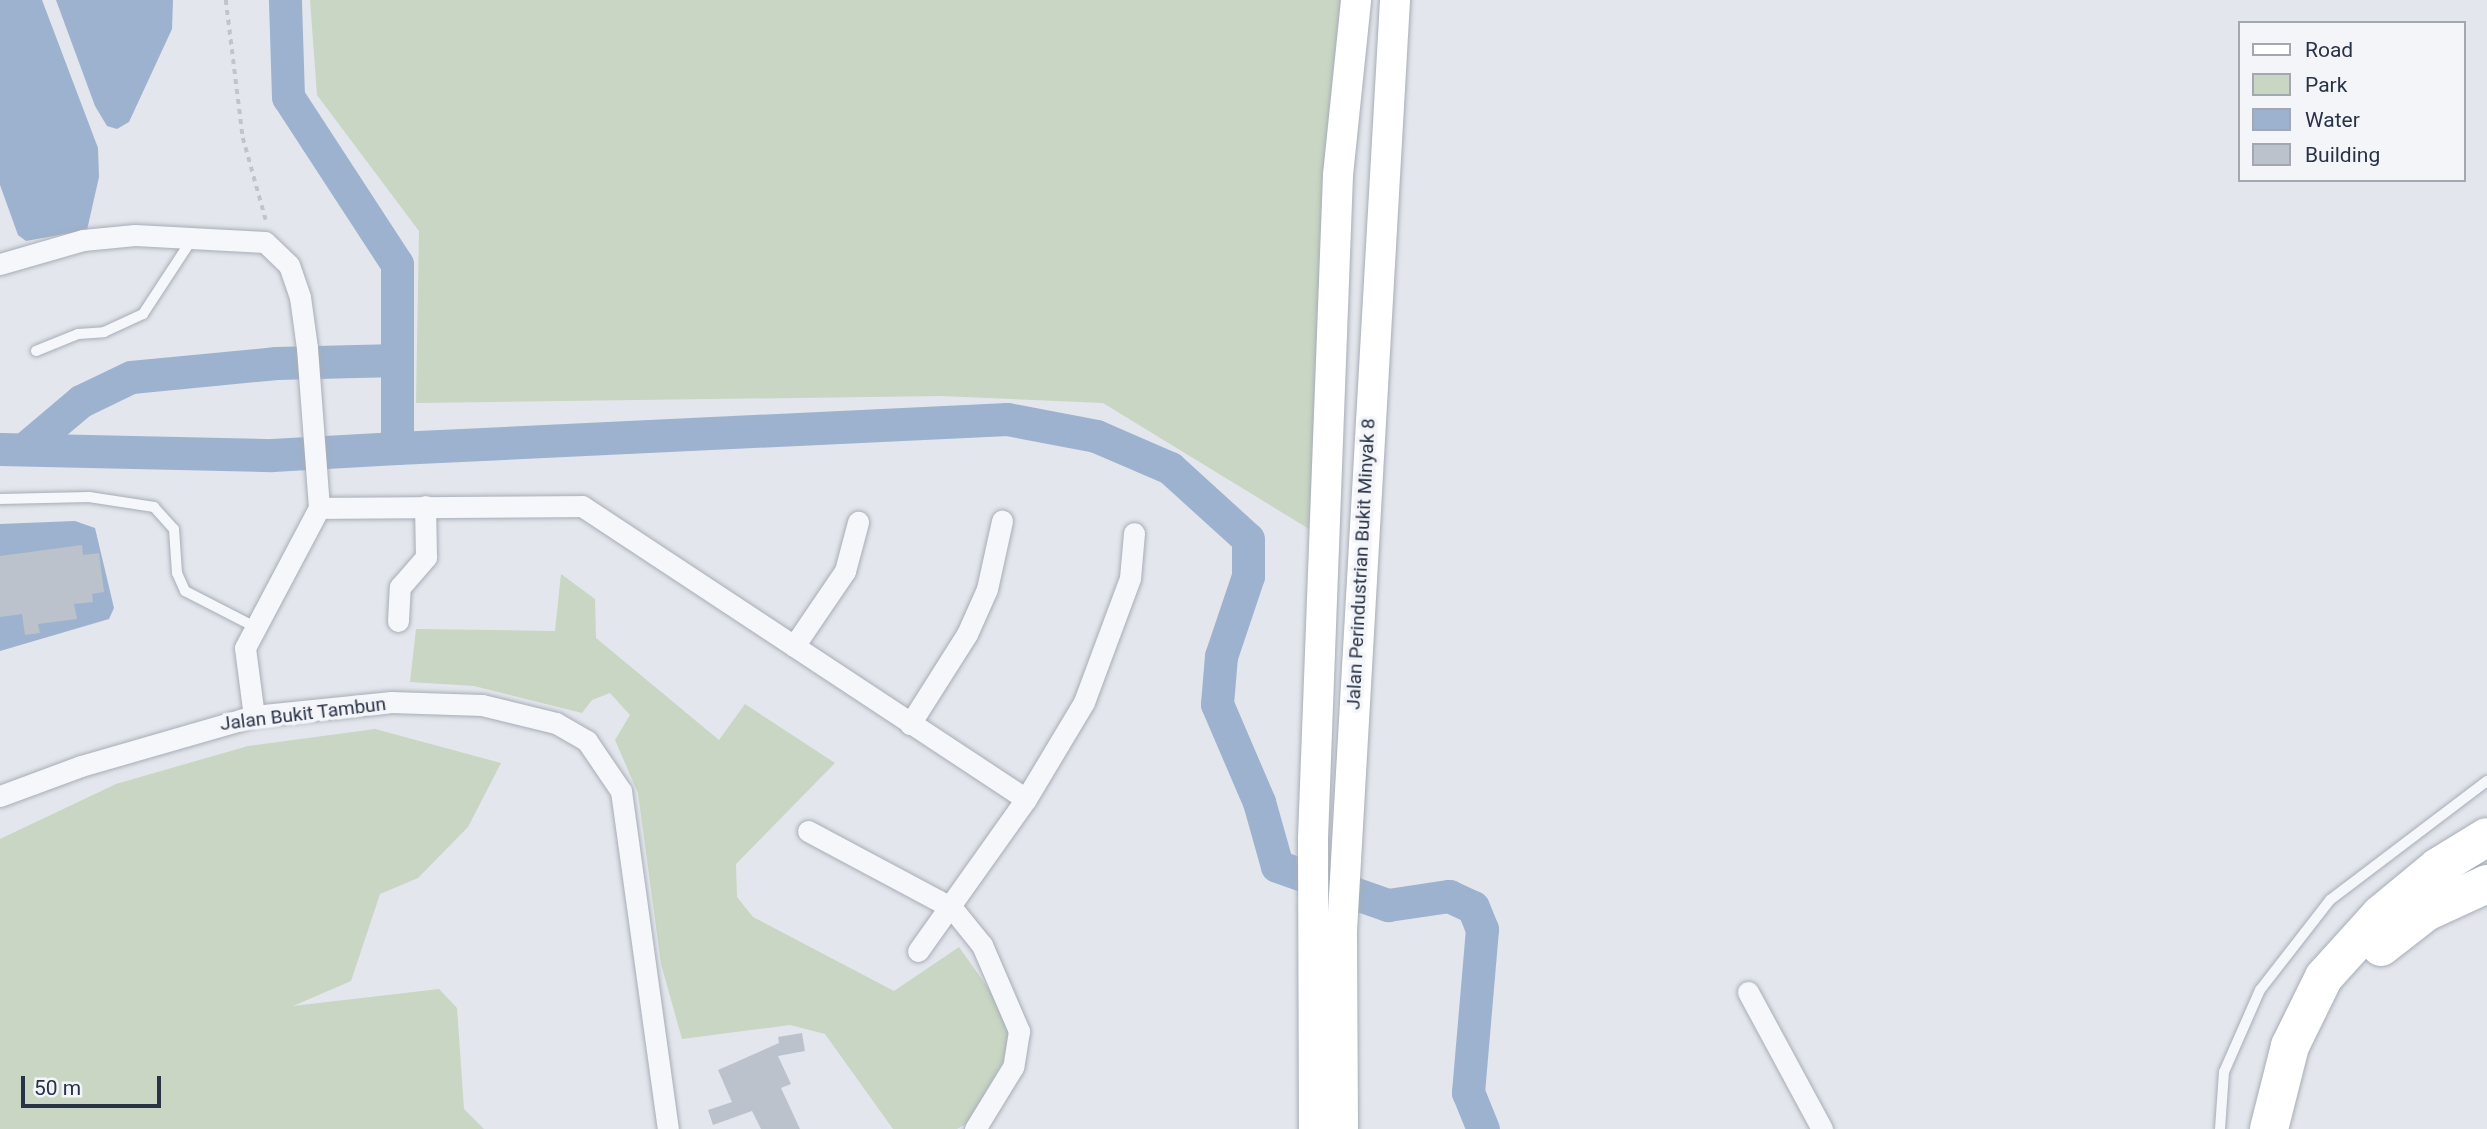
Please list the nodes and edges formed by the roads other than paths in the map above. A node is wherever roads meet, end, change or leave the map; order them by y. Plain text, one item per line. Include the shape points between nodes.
1 (1356, 0) edge
2 (1395, 0) edge
3 (1383, 173) junction
4 (1338, 175) junction
5 (193, 236) junction
6 (0, 264) edge
7 (36, 351) dead end
8 (0, 499) edge
9 (425, 506) junction
10 (319, 508) junction
11 (858, 522) dead end
12 (1002, 522) dead end
13 (1134, 533) dead end
14 (398, 621) dead end
15 (253, 626) junction
16 (794, 646) junction
17 (254, 716) junction
18 (910, 724) junction
19 (2487, 781) edge
20 (0, 796) edge
21 (1026, 799) junction
22 (808, 831) dead end
23 (2487, 837) edge
24 (2487, 884) edge
25 (952, 908) junction
26 (918, 951) dead end
27 (1748, 992) dead end
28 (668, 1129) edge
29 (975, 1129) edge
30 (1314, 1129) edge
31 (1343, 1129) edge
32 (1822, 1129) edge
33 (2220, 1129) edge
34 (2269, 1129) edge
35 (2294, 1129) edge

1 - 4 street, Jalan Perindustrian Bukit Minyak 8
2 - 3 street, Jalan Perindustrian Bukit Minyak 8
3 - 4 street
3 - 31 street, Jalan Perindustrian Bukit Minyak 8 via 1342,931
4 - 30 street, Jalan Perindustrian Bukit Minyak 8 via 1312,838
5 - 6 street via 83,240
5 - 7 lane via 143,314 104,332 78,334
5 - 10 street via 265,242 289,265 300,297 307,348
8 - 15 lane via 89,496 154,507 174,529 177,573 185,592
9 - 10 street
9 - 14 street via 426,556 400,587
9 - 16 street via 582,506
10 - 15 street
11 - 16 street via 845,571
12 - 18 street via 987,589 967,634
13 - 21 street via 1130,578 1115,630 1084,702
15 - 17 street via 245,672
16 - 18 street
17 - 20 street, Jalan Bukit Tambun via 81,766
17 - 28 street, Jalan Bukit Tambun via 367,703 482,705 556,723 587,741 612,774 626,813
18 - 21 street
19 - 33 lane via 2330,900 2260,990 2224,1072
21 - 25 street
22 - 25 street
23 - 34 highway via 2405,894 2324,977 2290,1046
24 - 35 highway via 2406,925 2346,986 2309,1061
25 - 26 street
25 - 29 street via 997,972 1019,1031 1013,1067
27 - 32 street

